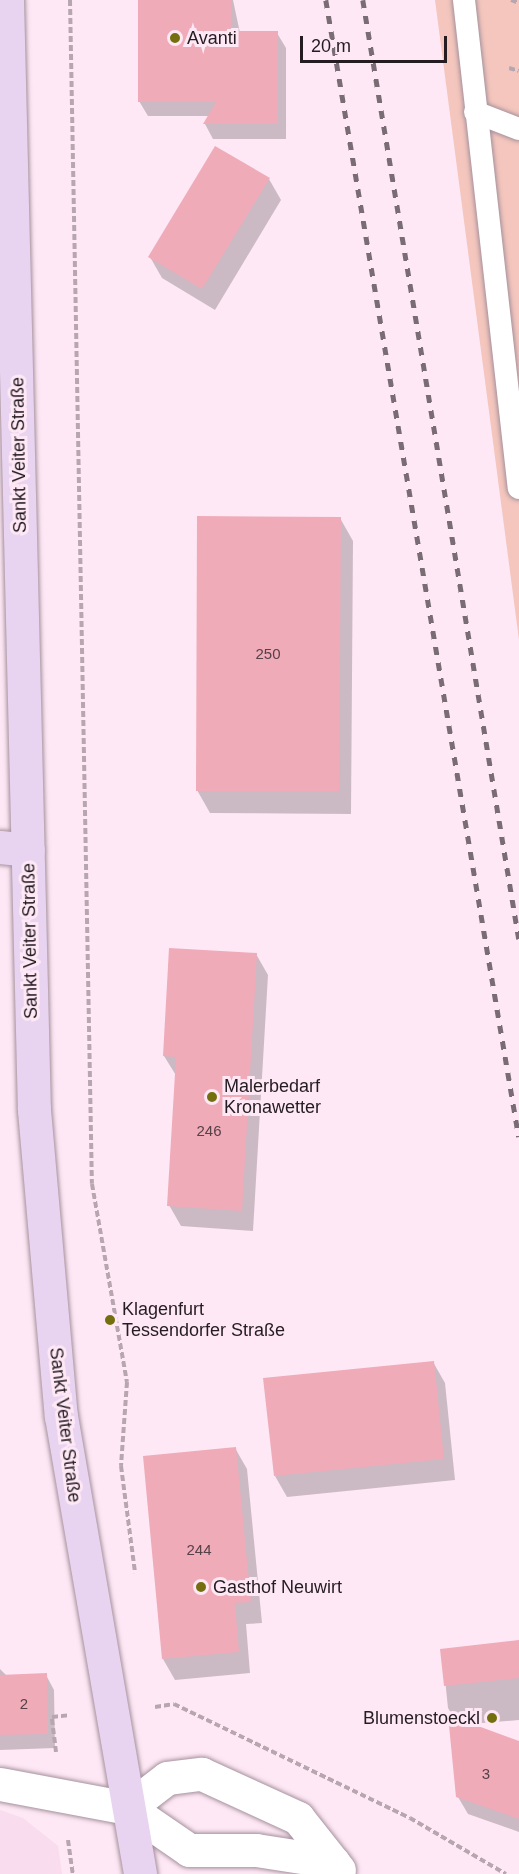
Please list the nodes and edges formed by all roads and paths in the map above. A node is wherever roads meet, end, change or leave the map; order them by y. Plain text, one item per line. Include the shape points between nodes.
1 (6, 0) edge
2 (70, 0) edge
3 (464, 0) edge
4 (511, 0) edge
5 (519, 3) edge
6 (475, 112) junction
7 (519, 129) edge
8 (519, 488) edge
9 (14, 848) edge
10 (136, 1581) dead end
11 (151, 1695) dead end
12 (167, 1778) junction
13 (0, 1784) edge
14 (128, 1808) junction
15 (338, 1868) edge
16 (140, 1874) edge

1 - 9 main road, Sankt Veiter Straße
2 - 10 path via 92,1184 127,1382 121,1466
3 - 6 lane
4 - 5 path
6 - 7 lane
6 - 8 lane
9 - 14 main road, Sankt Veiter Straße via 61,1416
11 - 12 path
12 - 14 street
12 - 15 street via 202,1774 298,1818
13 - 14 street
14 - 15 street via 189,1850 256,1850
14 - 16 main road, Sankt Veiter Straße

